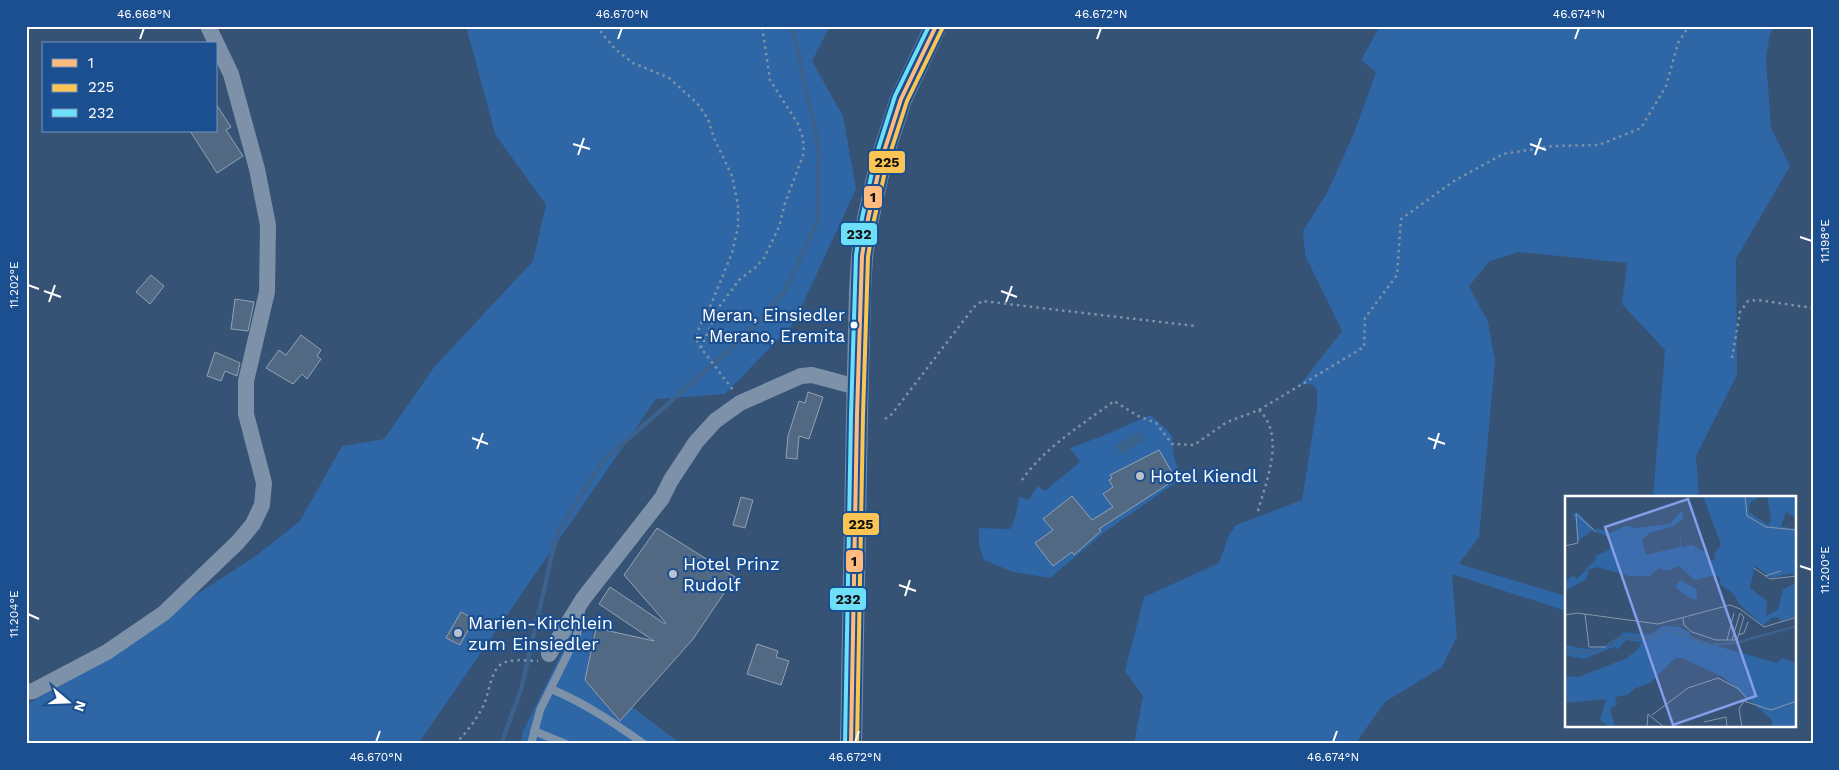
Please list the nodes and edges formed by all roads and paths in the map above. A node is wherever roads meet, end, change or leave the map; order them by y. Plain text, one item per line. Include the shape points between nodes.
1 (208, 26) edge
2 (596, 26) edge
3 (762, 26) edge
4 (936, 26) edge
5 (1689, 26) edge
6 (216, 42) edge
7 (218, 47) edge
8 (1813, 308) edge
9 (1196, 326) dead end
10 (700, 348) junction
11 (1732, 358) dead end
12 (728, 382) dead end
13 (858, 387) junction
14 (1259, 410) junction
15 (885, 419) dead end
16 (1022, 480) dead end
17 (1258, 511) dead end
18 (583, 599) junction
19 (543, 658) joint
20 (551, 689) junction
21 (26, 692) edge
22 (534, 731) junction
23 (455, 744) edge
24 (531, 744) edge
25 (566, 744) edge
26 (644, 744) edge
27 (851, 744) edge

1 - 6 street
2 - 10 path via 615,50 633,63 669,78 697,103 708,120 732,176 738,205 738,227 732,253 700,325 696,339
3 - 10 path via 770,80 798,124 804,154 779,227 764,258 740,279 719,307
4 - 13 main road via 901,99 881,161 870,210 862,256
5 - 14 path via 1678,43 1666,86 1641,128 1599,145 1553,146 1503,154 1454,181 1401,219 1397,275 1365,318 1364,347
7 - 21 street via 231,74 257,169 268,225 267,292 246,381 246,414 264,483 262,505 254,524 238,542 164,613 107,652
8 - 11 path via 1748,301 1740,312
9 - 15 path via 982,301
10 - 12 path
13 - 18 street via 812,375 801,376 740,403 715,421 696,442 662,498
13 - 27 main road
14 - 16 path via 1227,422 1194,445 1178,445 1172,444 1156,422 1138,416 1114,401 1049,450
14 - 17 path via 1266,416 1272,435 1272,459
18 - 19 street
18 - 20 lane via 577,635
19 - 23 path via 518,660 499,666 484,705
20 - 22 lane
20 - 26 lane via 608,719
22 - 24 lane
22 - 25 lane

